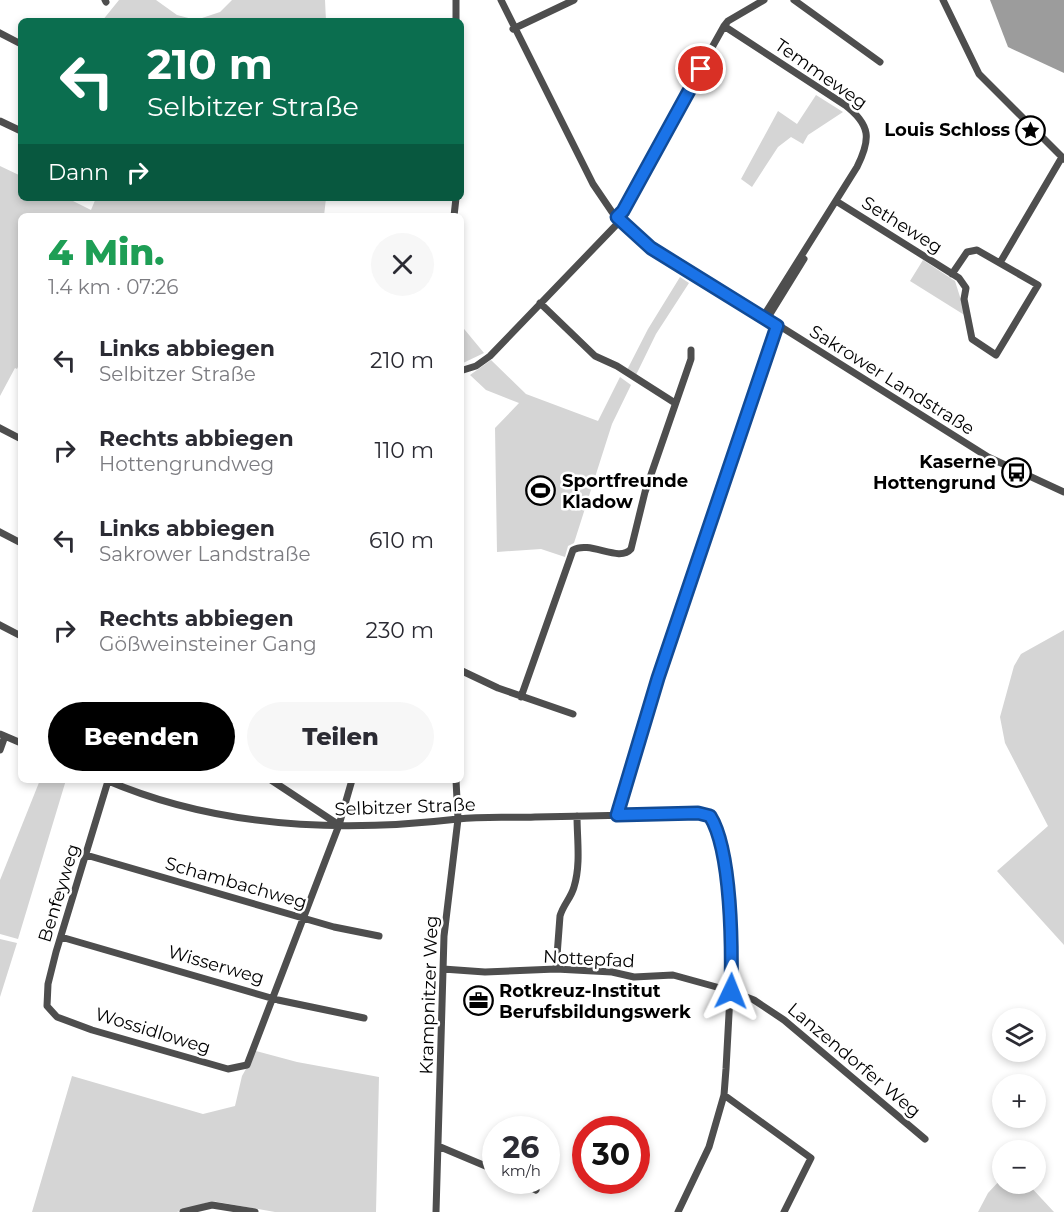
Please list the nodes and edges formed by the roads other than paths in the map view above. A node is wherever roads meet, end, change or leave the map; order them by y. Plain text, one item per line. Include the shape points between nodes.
1 (456, 0) edge
2 (501, 0) edge
3 (574, 0) edge
4 (764, 0) edge
5 (794, 0) edge
6 (943, 0) edge
7 (456, 18) edge
8 (724, 26) junction
9 (513, 29) junction
10 (0, 33) edge
11 (18, 42) edge
12 (880, 62) dead end
13 (0, 121) edge
14 (18, 130) edge
15 (1063, 158) edge
16 (836, 201) junction
17 (618, 219) junction
18 (1000, 261) junction
19 (952, 274) junction
20 (540, 303) junction
21 (765, 318) junction
22 (777, 326) junction
23 (691, 350) dead end
24 (464, 370) edge
25 (675, 403) junction
26 (0, 428) edge
27 (18, 437) edge
28 (1064, 492) edge
29 (0, 532) edge
30 (18, 541) edge
31 (0, 625) edge
32 (18, 634) edge
33 (464, 672) edge
34 (521, 697) junction
35 (573, 714) dead end
36 (3, 735) edge
37 (18, 742) edge
38 (0, 750) edge
39 (106, 783) edge
40 (114, 783) edge
41 (276, 783) edge
42 (351, 783) edge
43 (456, 783) edge
44 (617, 815) junction
45 (577, 816) junction
46 (458, 819) junction
47 (339, 825) junction
48 (86, 855) junction
49 (303, 918) junction
50 (379, 936) dead end
51 (61, 937) junction
52 (443, 969) junction
53 (556, 969) junction
54 (731, 991) junction
55 (273, 998) junction
56 (52, 1013) joint
57 (364, 1018) dead end
58 (724, 1095) junction
59 (925, 1139) dead end
60 (438, 1146) junction
61 (482, 1164) edge
62 (183, 1212) edge
63 (255, 1212) edge
64 (436, 1212) edge
65 (678, 1212) edge
66 (784, 1212) edge

1 - 7 street
2 - 9 street, Sakrower Landstraße
3 - 9 street
4 - 8 street
5 - 12 street
6 - 15 street via 979,74
8 - 16 street, Temmeweg via 845,105 863,121 867,133 865,148
8 - 17 street
9 - 17 street, Sakrower Landstraße via 593,184
10 - 11 street
13 - 14 street
15 - 18 street
16 - 19 street, Setheweg
16 - 21 street, Temmeweg
17 - 20 street
17 - 21 street, Sakrower Landstraße via 651,248
18 - 19 street, Setheweg via 983,251 972,250
18 - 19 street, Setheweg via 1038,285 996,355 972,339 964,299 966,288
20 - 24 street via 482,363
20 - 25 street via 595,356
21 - 22 street, Sakrower Landstraße
22 - 28 street, Sakrower Landstraße via 988,457
22 - 44 street via 658,678
23 - 25 street
25 - 34 street via 630,552 584,547 573,550
26 - 27 street
29 - 30 street
31 - 32 street
33 - 34 street
34 - 35 street
36 - 37 street
36 - 38 street
39 - 48 street, Benfeyweg
40 - 47 street, Selbitzer Straße via 156,800 212,815 286,824
41 - 47 street
42 - 47 street
43 - 46 street, Krampnitzer Weg
44 - 45 street, Selbitzer Straße
44 - 54 street, Selbitzer Straße via 710,816 722,856 729,903
45 - 46 street, Selbitzer Straße
45 - 53 street via 578,871 569,900 562,907
46 - 47 street, Selbitzer Straße
46 - 52 street, Krampnitzer Weg
47 - 49 street
48 - 49 street, Schambachweg
48 - 51 street, Benfeyweg
49 - 50 street, Schambachweg
49 - 55 street
51 - 55 street, Wisserweg
51 - 56 street, Benfeyweg via 46,991
52 - 53 street, Nottepfad
52 - 60 street, Krampnitzer Weg
53 - 54 street, Nottepfad via 634,977 673,975
54 - 58 street
54 - 59 street, Lanzendorfer Weg via 754,1000 784,1020
55 - 56 street, Wossidloweg via 247,1065 234,1069 92,1030
55 - 57 street, Wisserweg
58 - 65 street via 709,1147
58 - 66 street via 811,1158
60 - 61 street
60 - 64 street, Krampnitzer Weg
62 - 63 street via 212,1205

